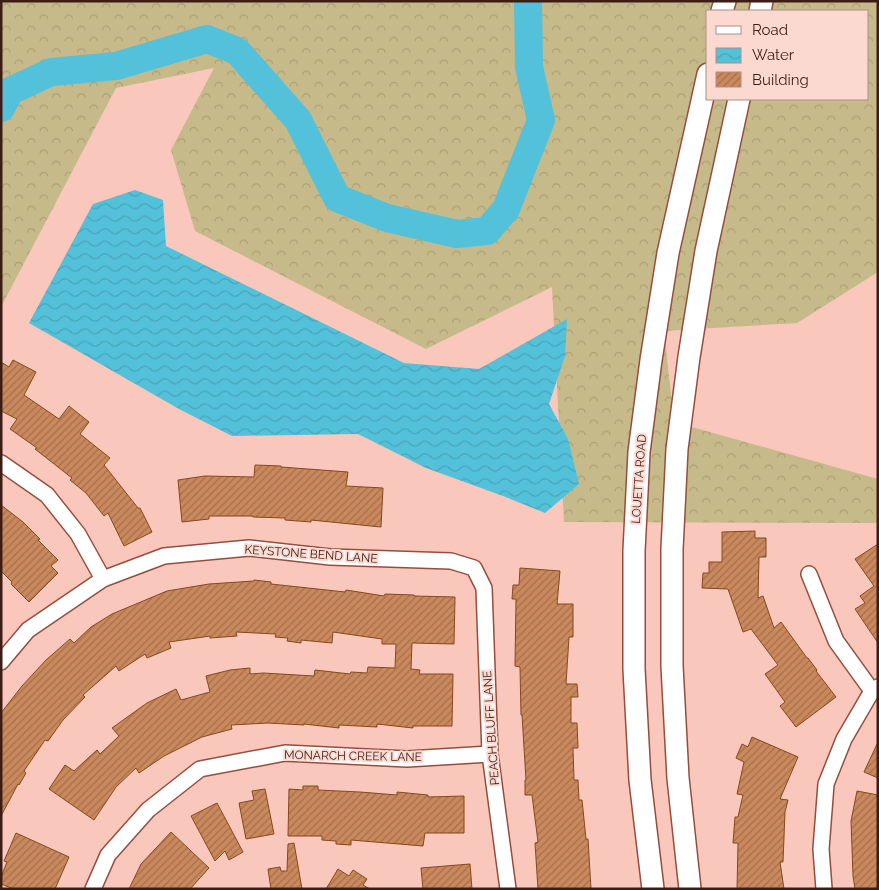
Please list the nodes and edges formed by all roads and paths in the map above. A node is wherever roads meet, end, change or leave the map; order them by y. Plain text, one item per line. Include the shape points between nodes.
1 (706, 83) edge
2 (739, 100) edge
3 (1, 463) edge
4 (474, 568) joint
5 (809, 574) dead end
6 (103, 579) junction
7 (1, 662) edge
8 (875, 689) edge
9 (490, 754) junction
10 (93, 889) edge
11 (508, 889) edge
12 (652, 889) edge
13 (690, 889) edge
14 (824, 889) edge

1 - 12 main road, LOUETTA ROAD via 668,254 639,452 634,552 634,669 640,780
2 - 13 main road via 706,251 677,449 672,549 672,666 678,778
3 - 6 street via 47,494 78,534
4 - 6 street, KEYSTONE BEND LANE via 451,561 330,557 249,548 164,556
4 - 9 street, PEACH BLUFF LANE via 484,588
5 - 8 street via 836,641
6 - 7 street, KEYSTONE BEND LANE via 28,630
8 - 14 street via 844,739 826,784 820,849
9 - 10 street, MONARCH CREEK LANE via 407,759 285,753 200,769 148,810 108,855
9 - 11 street, PEACH BLUFF LANE

